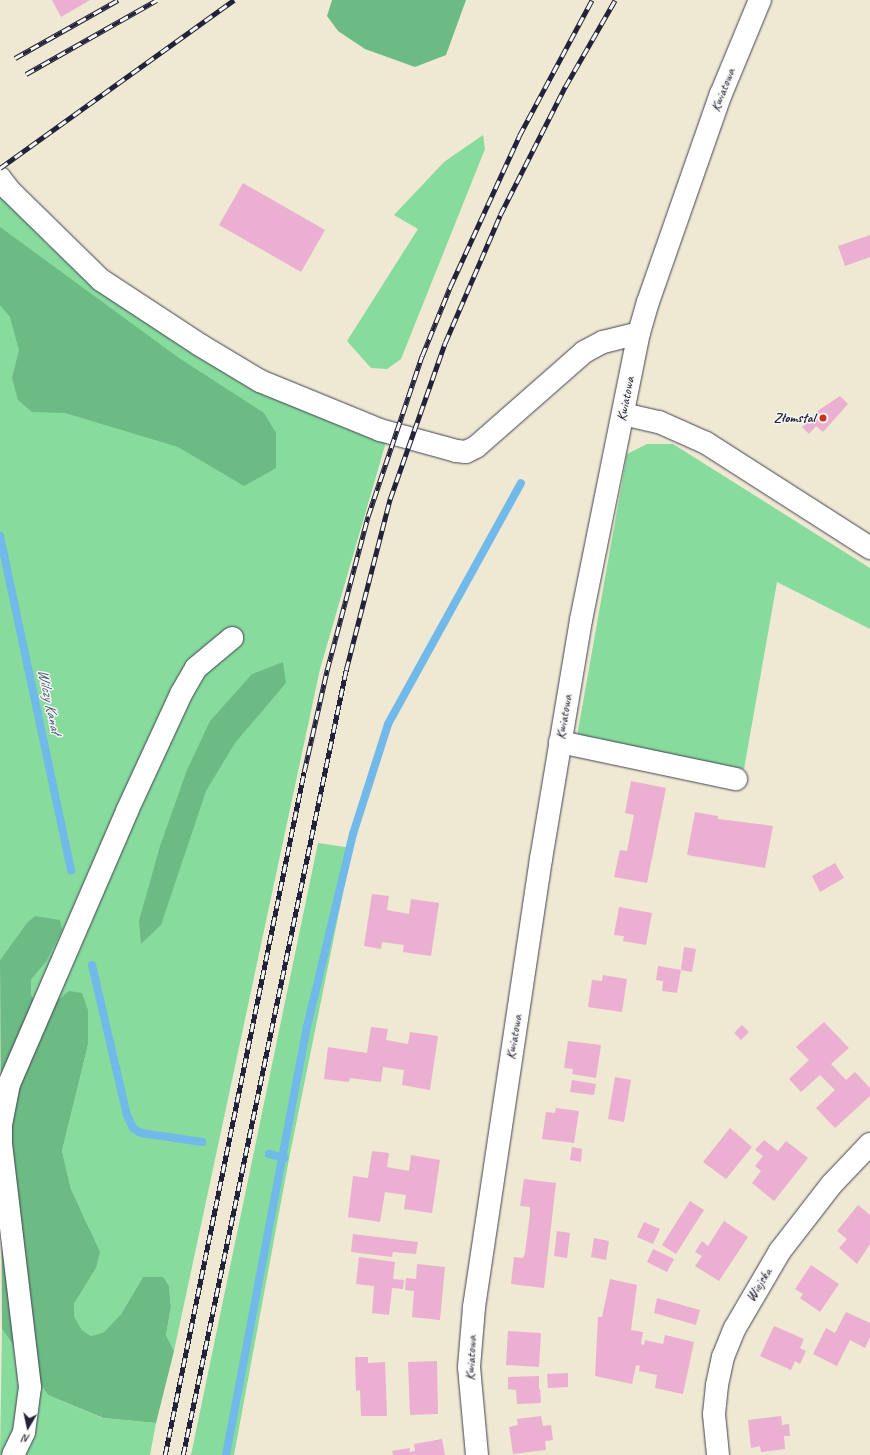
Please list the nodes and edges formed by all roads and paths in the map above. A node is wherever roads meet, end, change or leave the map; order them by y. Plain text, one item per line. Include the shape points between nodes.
1 (760, 0) edge
2 (0, 178) edge
3 (639, 333) junction
4 (623, 414) junction
5 (870, 548) edge
6 (232, 638) dead end
7 (560, 742) junction
8 (736, 779) dead end
9 (870, 1144) edge
10 (13, 1455) edge
11 (477, 1455) edge
12 (718, 1455) edge

1 - 3 street, Kwiatowa via 721,94
2 - 3 street via 9,190 101,280 200,345 260,381 380,430 456,452 476,448 584,352 603,342
3 - 4 street, Kwiatowa
4 - 5 street via 659,422 706,443
4 - 7 street, Kwiatowa via 582,613
6 - 10 street via 196,668 181,694 127,811 9,1084 1,1126 1,1146 30,1387 24,1432
7 - 8 street
7 - 11 street, Kwiatowa via 474,1307 469,1367
9 - 12 street, Wiejska via 832,1184 780,1251 735,1328 723,1357 717,1385 714,1414

